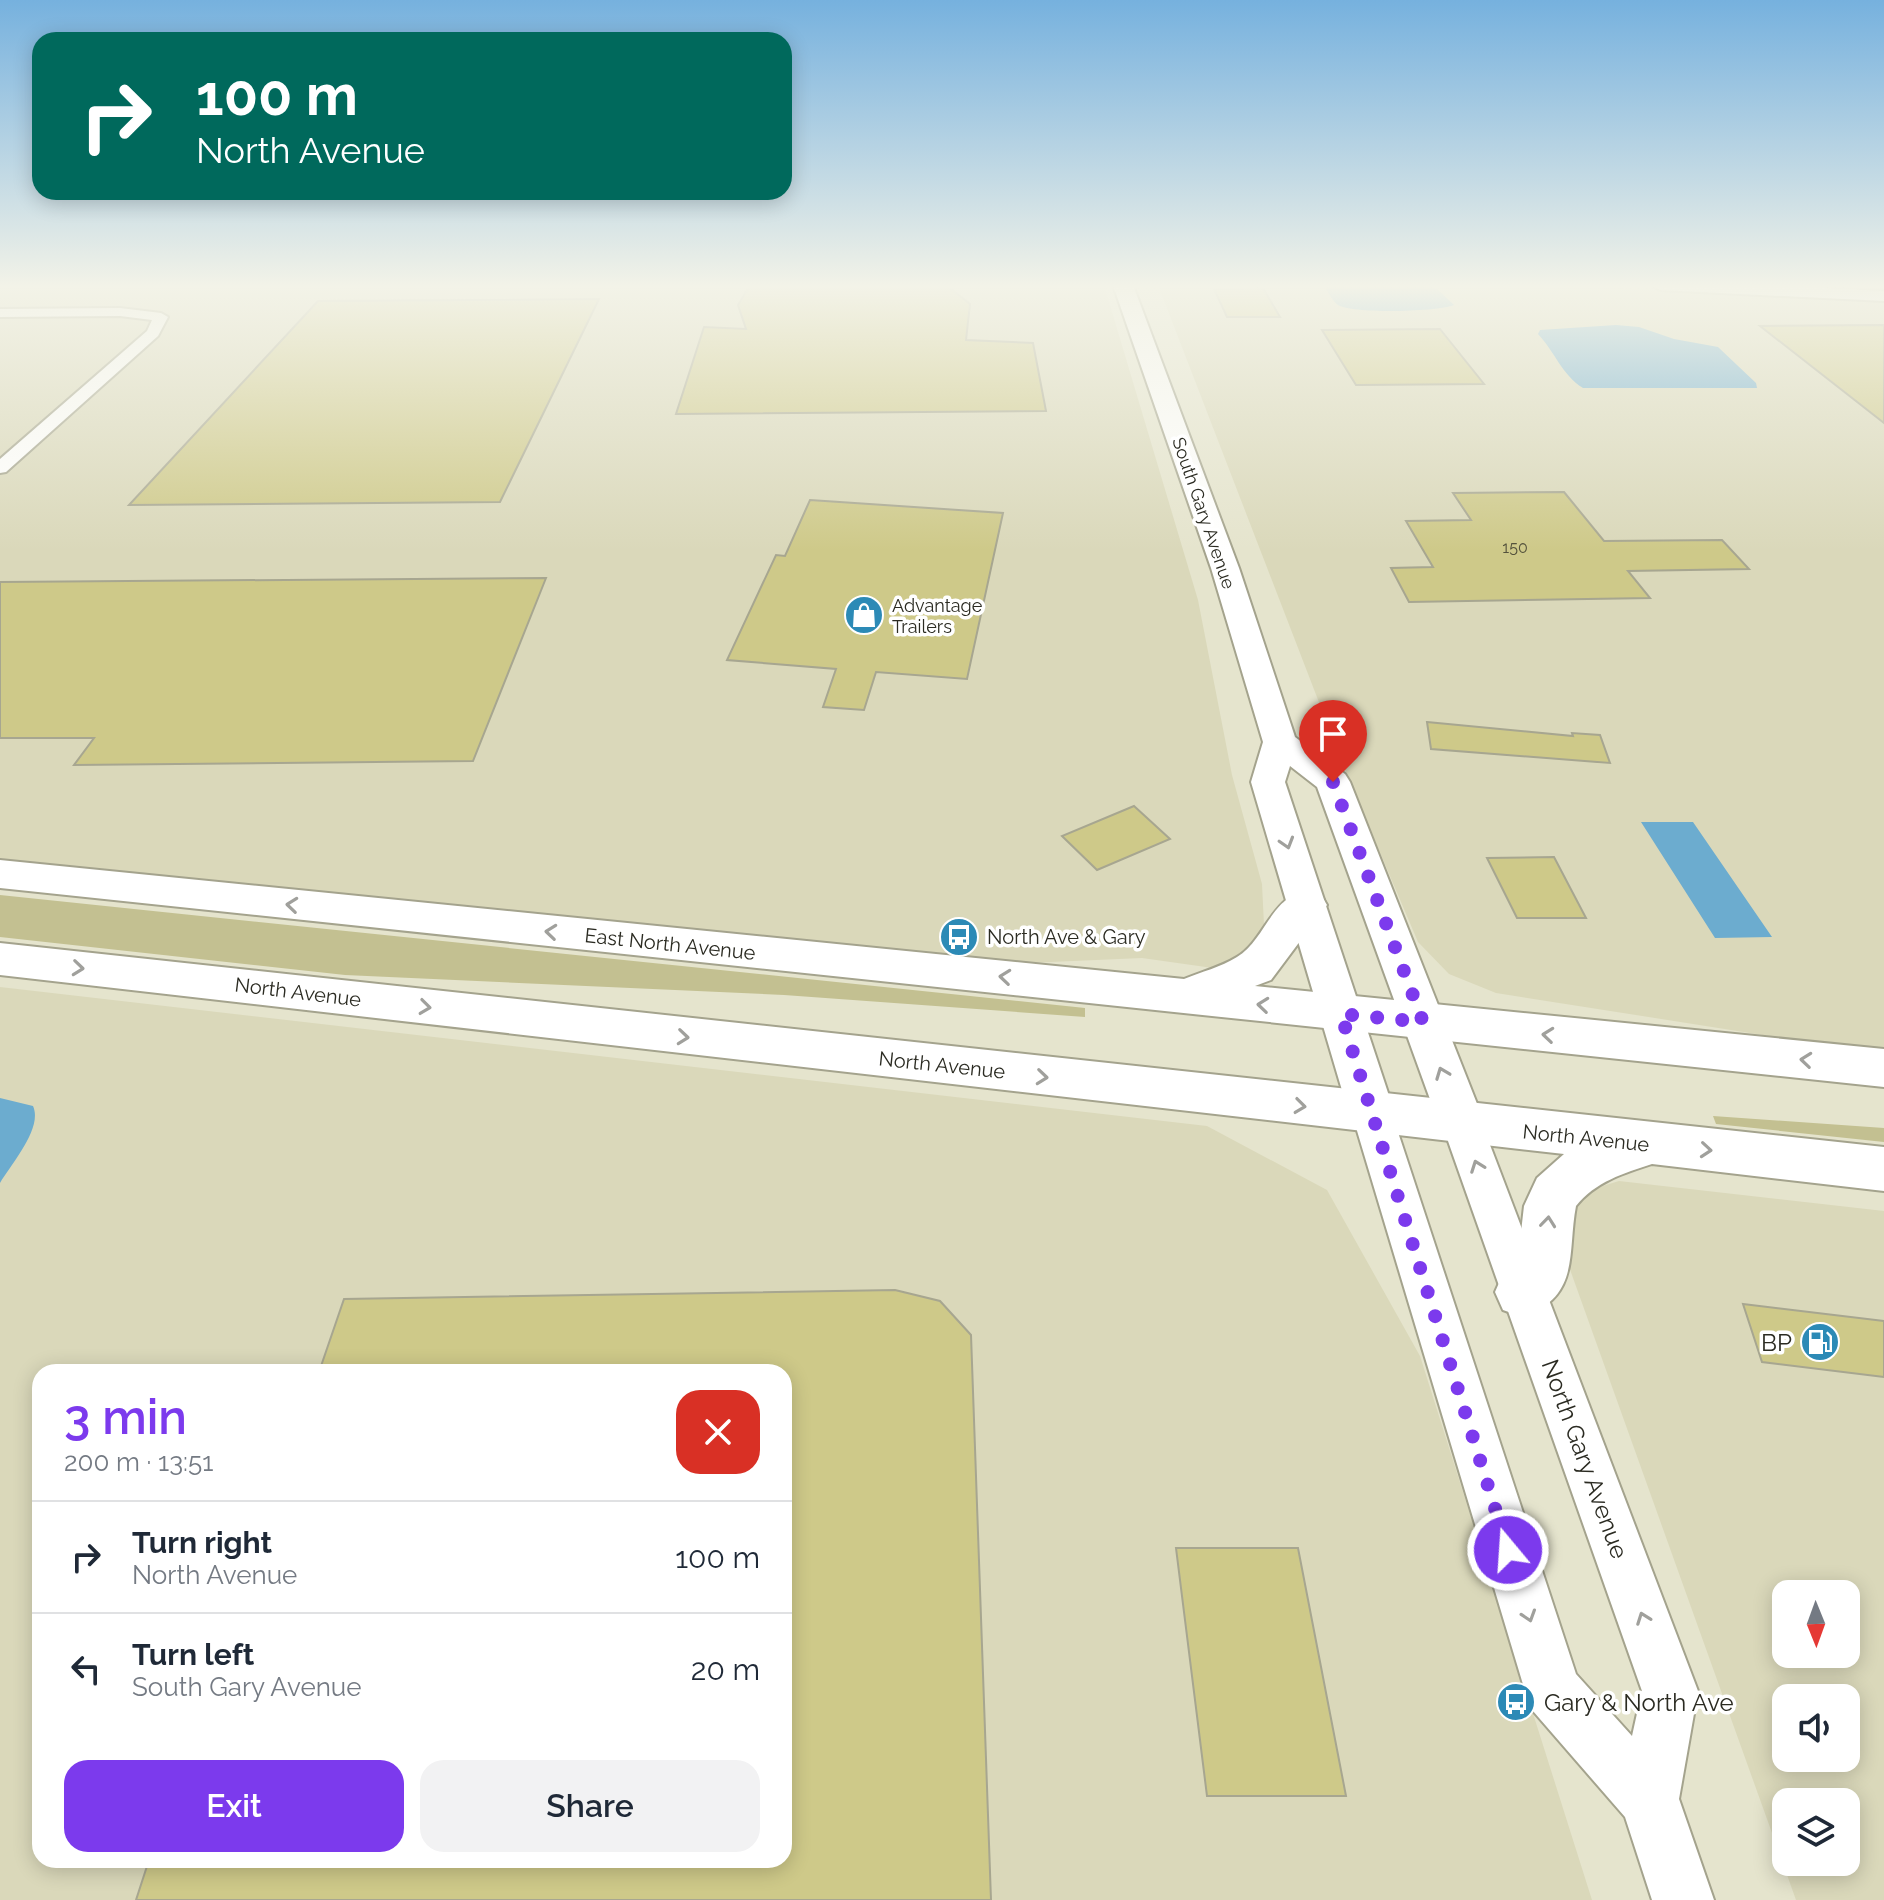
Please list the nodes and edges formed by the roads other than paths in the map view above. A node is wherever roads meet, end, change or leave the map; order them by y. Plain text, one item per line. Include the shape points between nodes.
1 (107, 374) edge
2 (1157, 374) edge
3 (0, 468) edge
4 (1280, 742) junction
5 (0, 874) edge
6 (1306, 905) junction
7 (0, 959) edge
8 (1184, 997) junction
9 (1341, 1014) junction
10 (1423, 1022) junction
11 (1884, 1068) edge
12 (1372, 1114) junction
13 (1462, 1124) junction
14 (1646, 1145) junction
15 (1884, 1169) edge
16 (1523, 1292) junction
17 (1649, 1799) junction
18 (1683, 1900) edge

1 - 3 street
2 - 4 main road, South Gary Avenue
4 -> 6 main road via 1268,782
4 - 10 main road via 1333,782
8 -> 5 main road, East North Avenue
6 - 8 main road via 1255,968
6 - 9 main road
7 -> 12 main road, North Avenue
9 -> 8 main road, East North Avenue
9 - 10 main road
9 - 12 main road, North Gary Avenue
11 -> 10 main road
13 -> 10 main road
12 - 13 main road, North Avenue
12 -> 17 street, North Gary Avenue via 1553,1691
13 - 14 main road, North Avenue
16 -> 13 street, North Gary Avenue
14 -> 15 main road, North Avenue
16 -> 14 main road via 1544,1265 1550,1204 1558,1192 1571,1177 1602,1160
17 -> 16 street, North Gary Avenue via 1670,1691
17 - 18 street, North Gary Avenue

